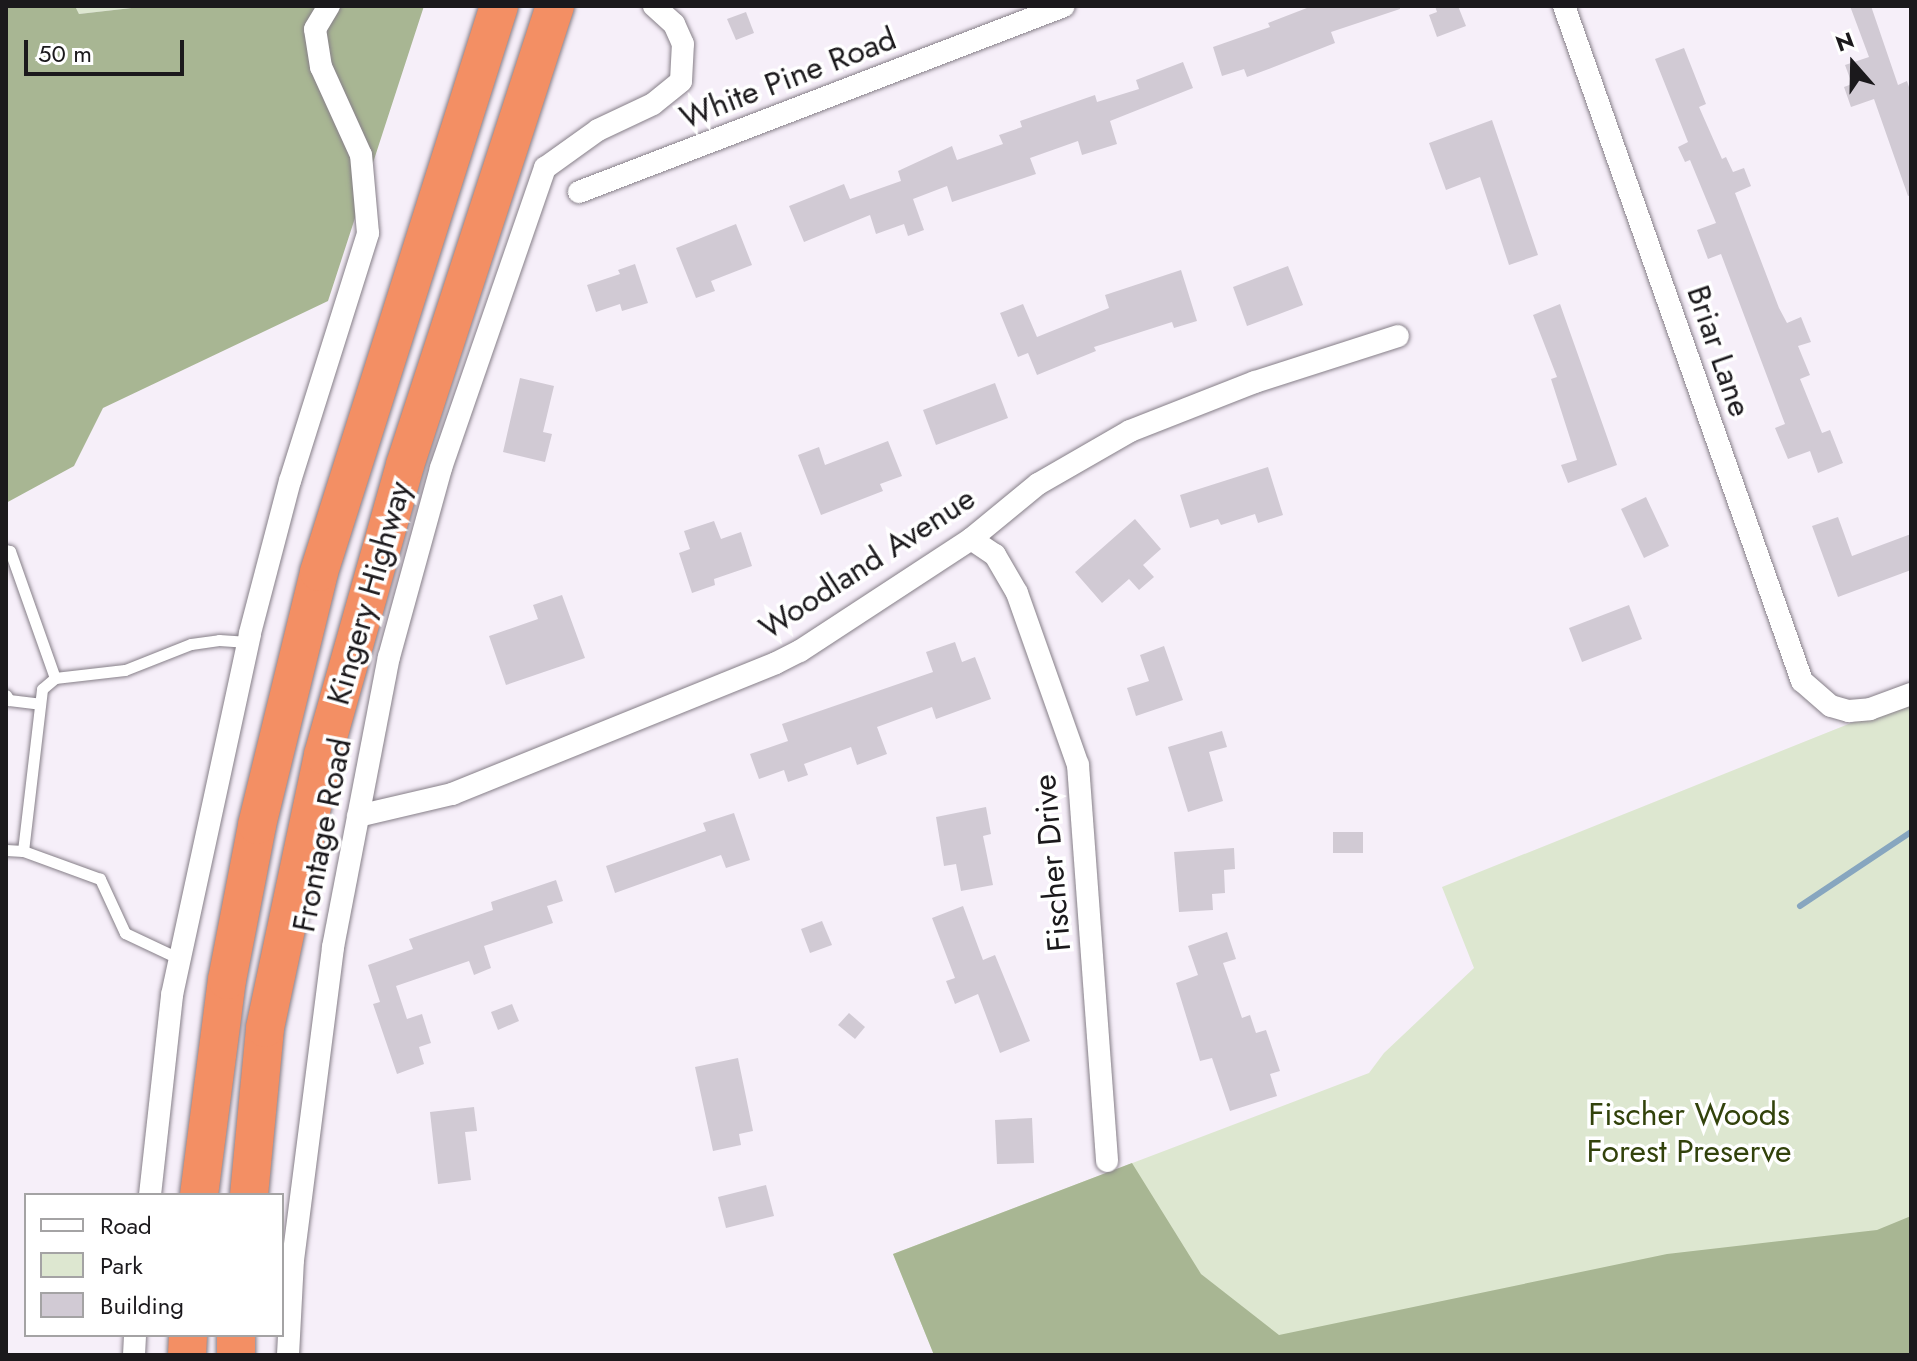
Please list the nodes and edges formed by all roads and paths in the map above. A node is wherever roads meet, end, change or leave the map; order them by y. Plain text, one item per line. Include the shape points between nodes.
1 (329, 6) edge
2 (499, 6) edge
3 (555, 6) edge
4 (654, 6) edge
5 (1064, 6) edge
6 (1564, 6) edge
7 (579, 192) dead end
8 (1398, 336) dead end
9 (971, 539) junction
10 (6, 550) edge
11 (248, 642) junction
12 (55, 678) junction
13 (1911, 694) edge
14 (6, 695) edge
15 (40, 704) junction
16 (358, 816) junction
17 (6, 850) edge
18 (23, 851) junction
19 (180, 959) junction
20 (1107, 1161) dead end
21 (150, 1193) edge
22 (199, 1193) edge
23 (249, 1193) edge
24 (288, 1355) edge

1 - 11 street via 315,29 321,67 361,155 368,233 290,481
2 - 22 highway, Kingery Highway via 319,572 257,825 227,980
3 - 23 highway, Kingery Highway via 405,465 323,755 265,1028
4 - 16 street, Frontage Road via 674,24 683,44 681,81 653,104 598,130 545,168 441,468 389,657
5 - 7 street, White Pine Road
6 - 13 street, Briar Lane via 1802,681 1831,706 1849,711
8 - 9 street, Woodland Avenue via 1255,382 1130,431 1038,484
9 - 16 street, Woodland Avenue via 776,663 452,794
9 - 20 street, Fischer Drive via 995,555 1017,593 1078,765
10 - 12 lane
11 - 12 lane via 191,644 125,670
11 - 19 street
12 - 15 lane via 42,689
14 - 15 lane via 9,700
15 - 18 lane
16 - 24 street, Frontage Road via 329,978 293,1260
17 - 18 lane
18 - 19 lane via 100,879 125,933
19 - 21 street

